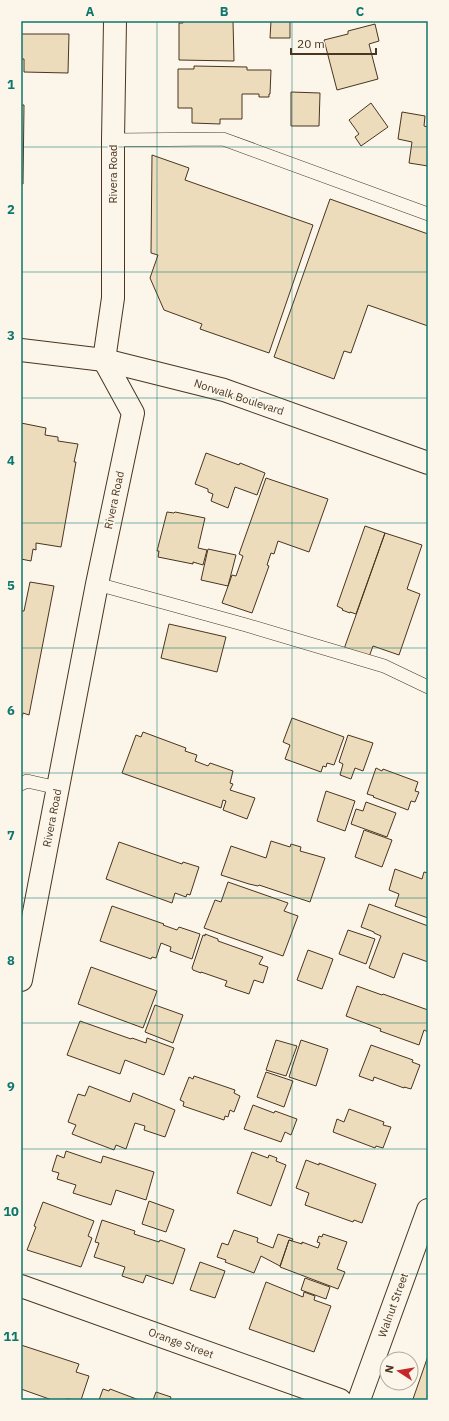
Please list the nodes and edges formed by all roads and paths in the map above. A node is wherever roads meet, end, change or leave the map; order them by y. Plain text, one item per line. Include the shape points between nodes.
1 (115, 21) edge
2 (113, 140) junction
3 (428, 214) edge
4 (21, 350) edge
5 (104, 360) junction
6 (428, 464) edge
7 (97, 584) junction
8 (428, 687) edge
9 (23, 780) edge
10 (58, 788) junction
11 (21, 980) edge
12 (428, 1210) edge
13 (21, 1286) edge
14 (340, 1400) edge
15 (359, 1400) edge

1 - 2 street, Rivera Road
2 - 3 lane via 223,140
2 - 5 street, Rivera Road via 113,298
4 - 5 street, Norwalk Boulevard
5 - 6 street, Norwalk Boulevard via 224,390
5 - 7 street, Rivera Road via 133,413
7 - 8 lane via 384,666
7 - 10 street, Rivera Road
9 - 10 lane
10 - 11 street, Rivera Road
12 - 15 street, Walnut Street
13 - 14 street, Orange Street

